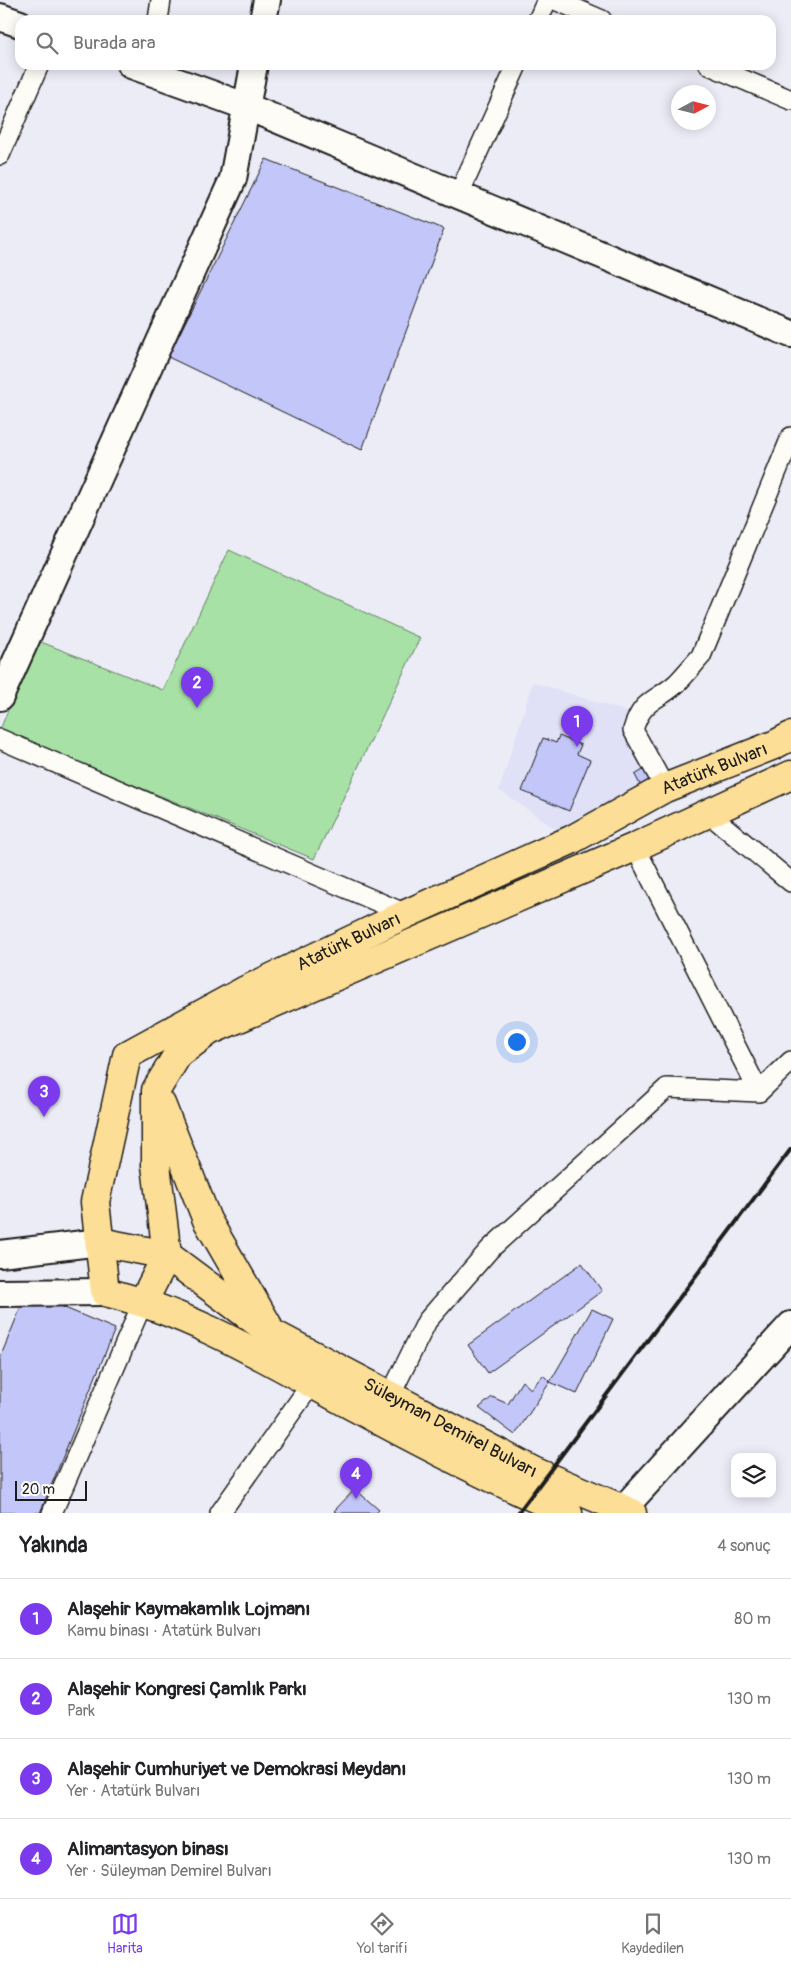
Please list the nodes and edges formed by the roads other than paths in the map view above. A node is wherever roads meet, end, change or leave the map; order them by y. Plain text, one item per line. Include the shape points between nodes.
1 (161, 0) edge
2 (266, 0) edge
3 (546, 0) edge
4 (555, 0) edge
5 (159, 15) edge
6 (264, 15) edge
7 (540, 15) edge
8 (590, 15) edge
9 (0, 17) edge
10 (15, 22) edge
11 (37, 70) edge
12 (150, 70) edge
13 (253, 70) edge
14 (515, 70) edge
15 (721, 70) edge
16 (791, 100) edge
17 (246, 106) junction
18 (0, 155) edge
19 (459, 194) junction
20 (791, 334) edge
21 (791, 437) edge
22 (0, 697) edge
23 (791, 736) edge
24 (0, 739) edge
25 (791, 775) edge
26 (665, 788) junction
27 (708, 813) junction
28 (635, 847) junction
29 (791, 882) edge
30 (406, 914) junction
31 (791, 1061) edge
32 (156, 1090) junction
33 (759, 1092) junction
34 (100, 1242) junction
35 (0, 1254) edge
36 (167, 1255) junction
37 (105, 1292) junction
38 (0, 1293) edge
39 (143, 1302) junction
40 (791, 1326) edge
41 (266, 1343) junction
42 (312, 1383) junction
43 (390, 1396) junction
44 (627, 1511) edge
45 (52, 1513) edge
46 (220, 1513) edge
47 (568, 1513) edge

1 - 5 street
2 - 6 street
3 - 7 street
4 - 8 street
9 - 10 street
11 - 18 street
12 - 17 street
13 - 17 street
14 - 19 street
15 - 16 street
17 - 19 street
17 - 22 street via 233,179
19 - 20 street
21 - 26 street via 701,656 676,684 646,704 637,715 633,730
23 - 26 main road, Atatürk Bulvarı via 774,746
24 - 30 street
25 - 27 main road, Atatürk Bulvarı
26 - 30 main road, Atatürk Bulvarı via 572,840
27 - 28 main road, Atatürk Bulvarı
27 - 29 street
28 - 32 main road, Atatürk Bulvarı via 209,1031 178,1054
28 - 33 street
30 - 34 main road, Atatürk Bulvarı via 244,991 127,1055 95,1202
31 - 33 street
32 - 36 main road via 156,1165
32 - 41 main road via 207,1220
33 - 43 street via 666,1088 490,1248 427,1321
34 - 35 street
34 - 36 main road
34 - 37 main road, Atatürk Bulvarı
36 - 39 main road
36 - 41 main road
37 - 38 street
37 - 39 main road
39 - 41 main road
39 - 45 street
40 - 44 street
41 - 42 main road, Süleyman Demirel Bulvarı
41 - 43 main road, Süleyman Demirel Bulvarı
42 - 46 street
42 - 47 main road, Süleyman Demirel Bulvarı via 394,1428
43 - 44 main road, Süleyman Demirel Bulvarı via 534,1471

